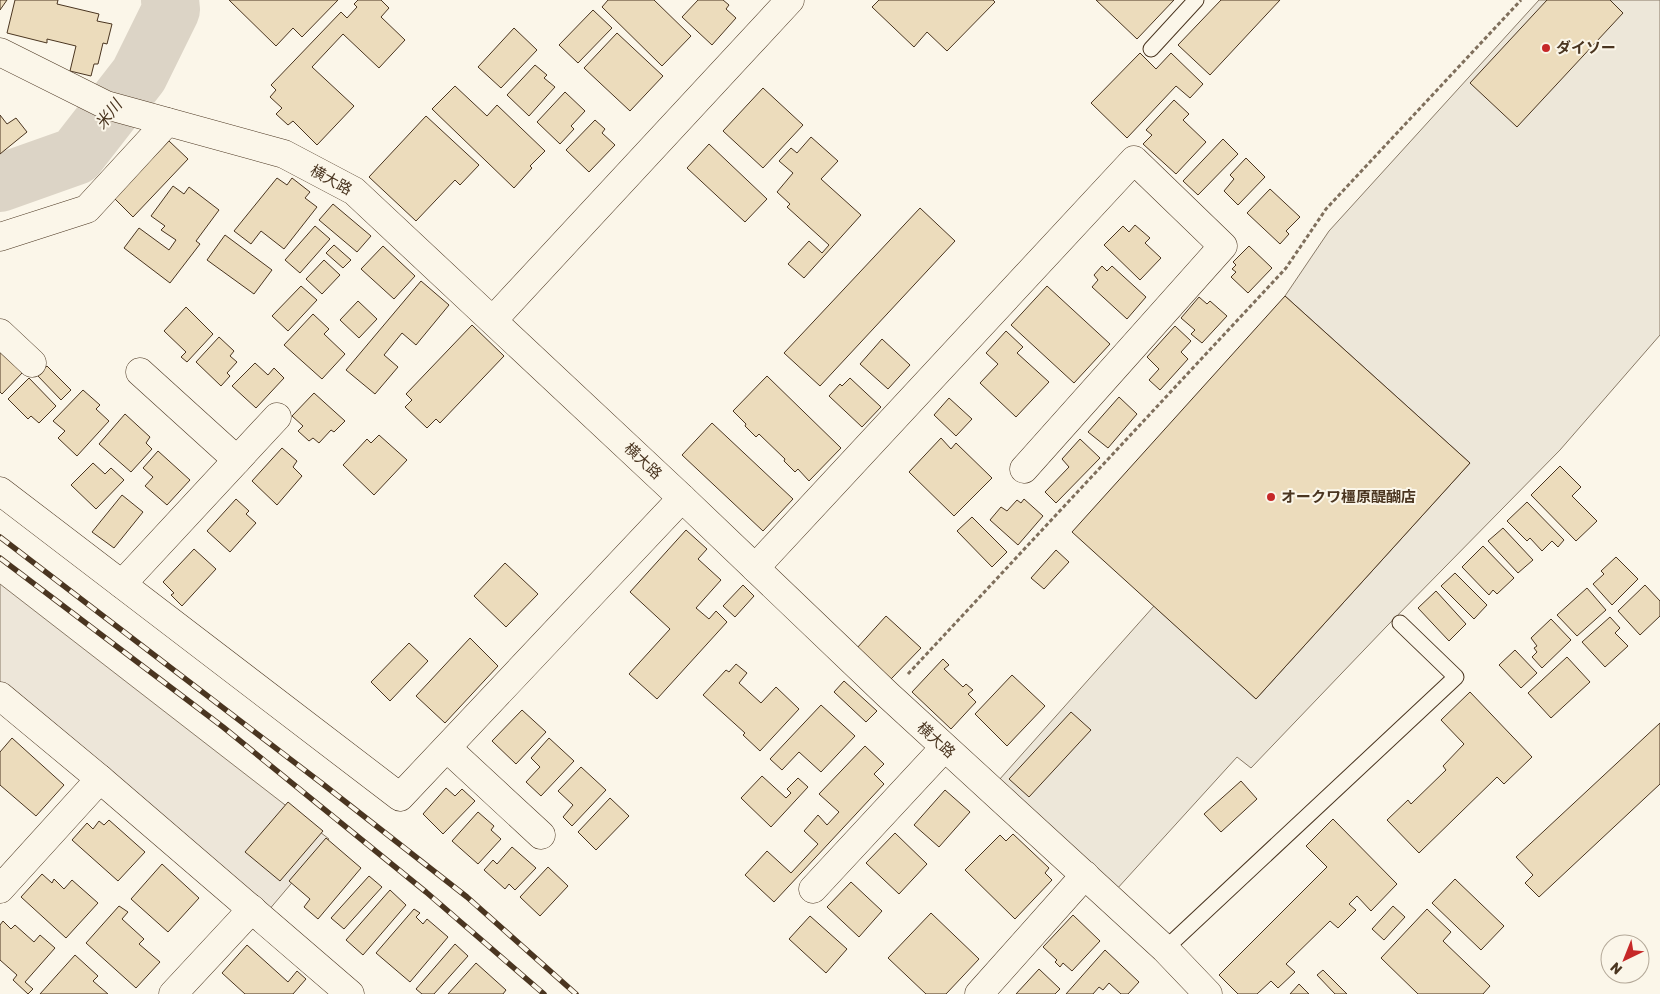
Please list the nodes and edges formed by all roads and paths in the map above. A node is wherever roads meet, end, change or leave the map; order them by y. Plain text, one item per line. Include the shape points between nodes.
1 (790, 0) edge
2 (1196, 0) edge
3 (1521, 0) edge
4 (1152, 49) dead end
5 (0, 52) edge
6 (161, 121) junction
7 (0, 237) edge
8 (493, 320) junction
9 (0, 333) edge
10 (32, 363) dead end
11 (140, 372) dead end
12 (277, 417) dead end
13 (237, 460) junction
14 (1024, 469) dead end
15 (0, 491) edge
16 (682, 498) junction
17 (755, 568) junction
18 (122, 584) junction
19 (1400, 623) dead end
20 (888, 695) junction
21 (0, 696) edge
22 (447, 748) junction
23 (944, 748) junction
24 (100, 779) junction
25 (541, 835) dead end
26 (1085, 875) junction
27 (0, 889) edge
28 (814, 889) dead end
29 (252, 909) junction
30 (1165, 949) junction
31 (173, 994) edge
32 (350, 994) edge
33 (978, 994) edge
34 (1208, 994) edge

1 - 8 street
2 - 4 lane
3 - 20 path via 1326,209 1286,268
5 - 6 street, 横大路 via 106,105
6 - 7 street via 87,209
6 - 8 street, 横大路 via 284,154 354,191
8 - 16 street, 横大路
9 - 10 street
11 - 13 street
12 - 13 street
13 - 18 street
14 - 17 street via 1223,246 1134,160
15 - 18 street
16 - 17 street, 横大路
16 - 22 street
17 - 20 street, 横大路
18 - 22 street via 400,797
19 - 30 lane via 1456,677
20 - 23 street, 横大路
21 - 24 street
22 - 25 street
23 - 26 street, 横大路
23 - 28 street
24 - 27 street
24 - 29 street
26 - 30 street, 横大路
26 - 33 street
29 - 31 street
29 - 32 street
30 - 34 street, 横大路

